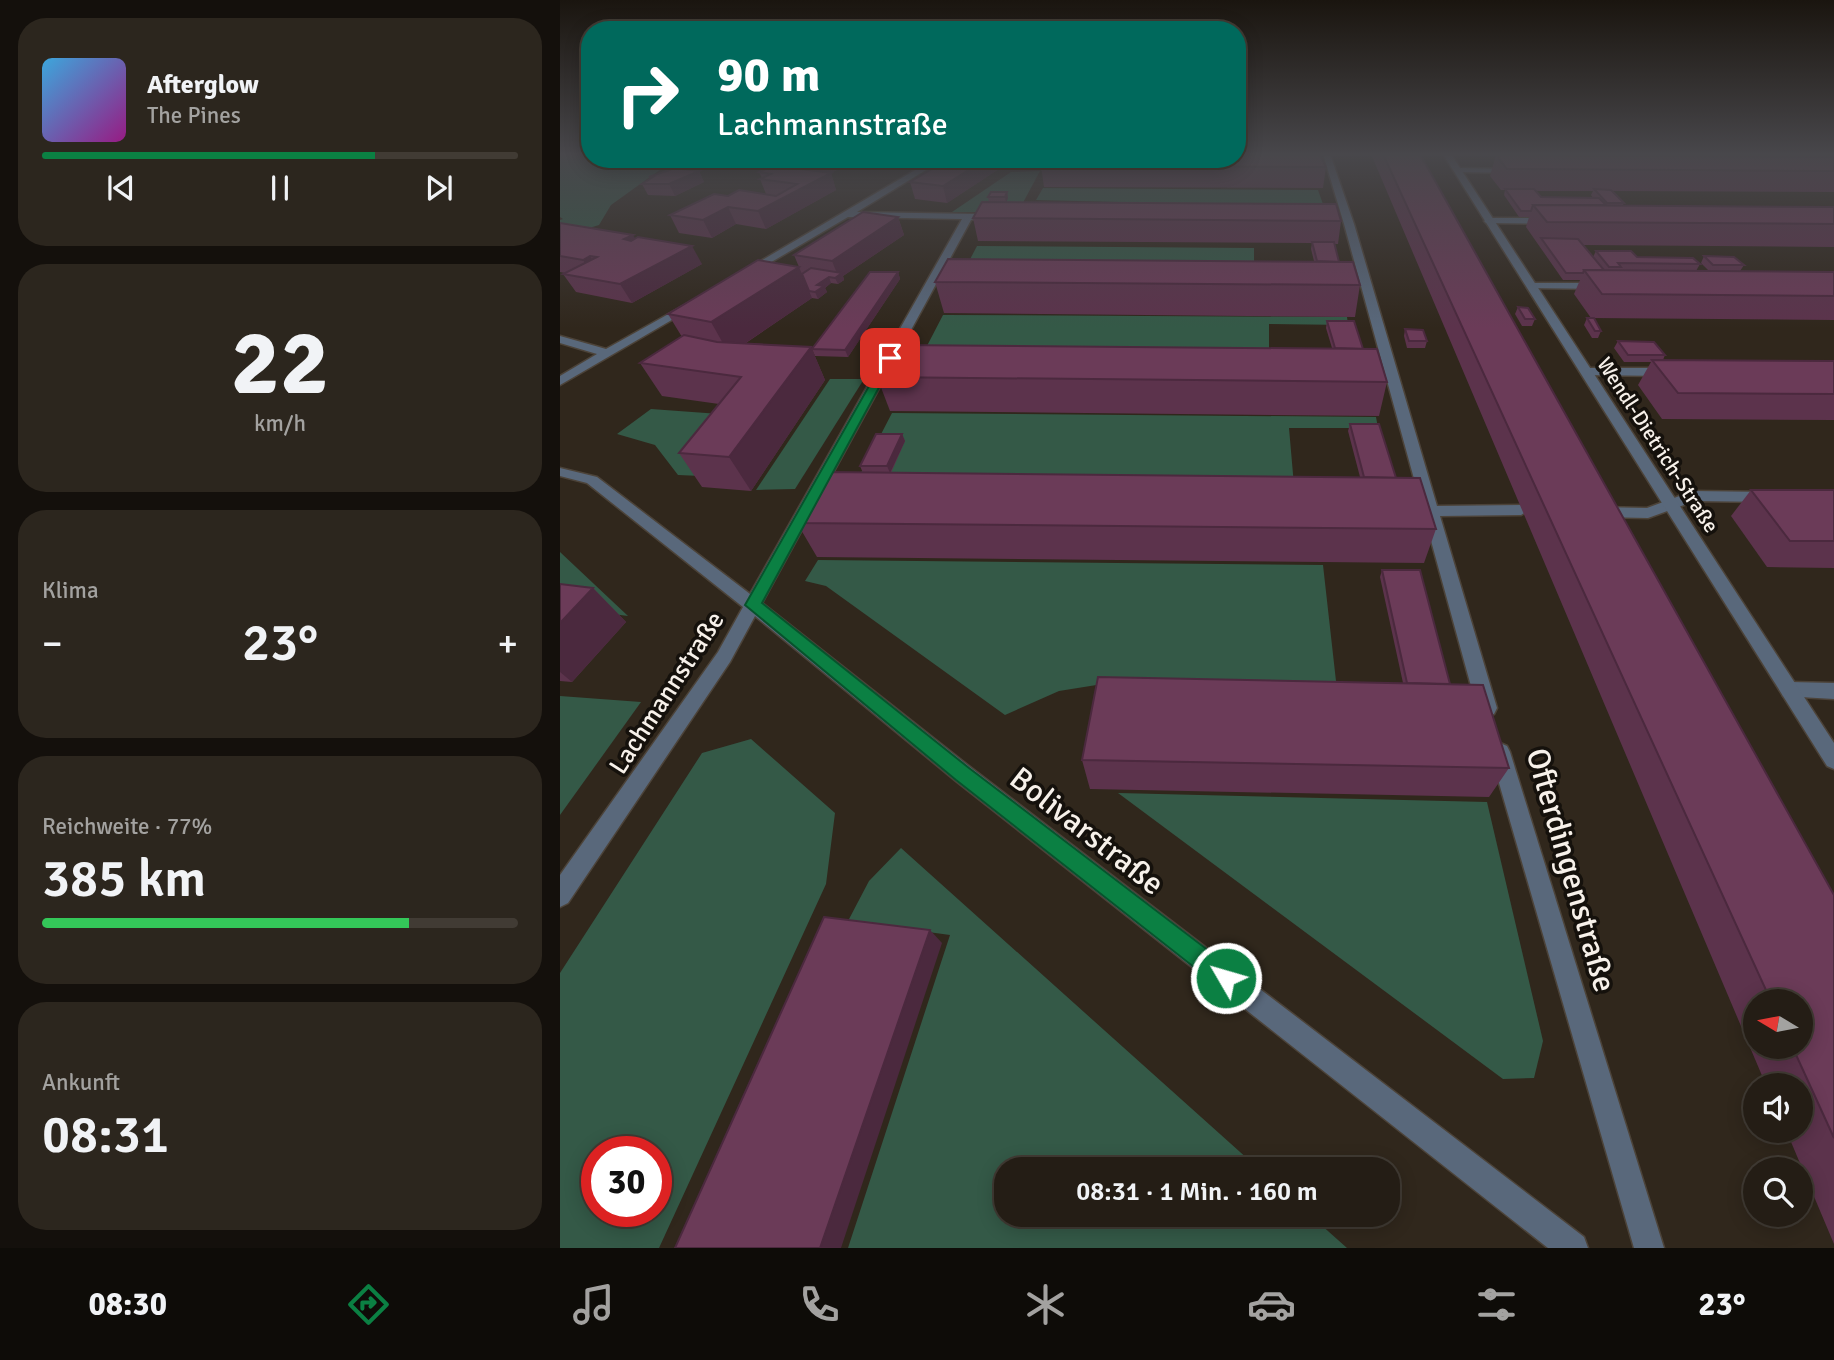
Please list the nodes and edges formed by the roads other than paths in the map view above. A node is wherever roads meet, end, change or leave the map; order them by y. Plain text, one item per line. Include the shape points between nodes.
1 (849, 212) edge
2 (1339, 212) edge
3 (1484, 212) edge
4 (846, 214) junction
5 (1489, 220) junction
6 (1564, 221) edge
7 (741, 276) edge
8 (1532, 286) junction
9 (1613, 286) edge
10 (706, 296) edge
11 (560, 339) edge
12 (606, 354) junction
13 (1586, 372) junction
14 (1686, 373) edge
15 (560, 381) edge
16 (560, 472) edge
17 (1783, 497) edge
18 (1670, 504) junction
19 (1521, 510) dead end
20 (1430, 511) junction
21 (1590, 512) edge
22 (753, 605) junction
23 (1790, 690) junction
24 (1834, 691) edge
25 (1834, 760) edge
26 (560, 895) edge
27 (1573, 1248) edge
28 (1649, 1248) edge

1 - 4 street
2 - 20 street, Ofterdingenstraße
3 - 5 street, Wendl-Dietrich-Straße
4 - 7 street
4 - 22 street, Lachmannstraße via 975,217
5 - 6 street
5 - 8 street, Wendl-Dietrich-Straße
8 - 9 street
8 - 13 street, Wendl-Dietrich-Straße
10 - 12 street
11 - 12 street
12 - 15 street
13 - 14 street
13 - 18 street, Wendl-Dietrich-Straße
16 - 22 street, Bolivarstraße via 592,480
17 - 18 street via 1693,496
18 - 21 street via 1648,513
18 - 23 street, Wendl-Dietrich-Straße
19 - 20 street
20 - 28 street, Ofterdingenstraße
22 - 26 street, Lachmannstraße via 697,699
22 - 27 street, Bolivarstraße via 973,782
23 - 24 street
23 - 25 street, Wendl-Dietrich-Straße

